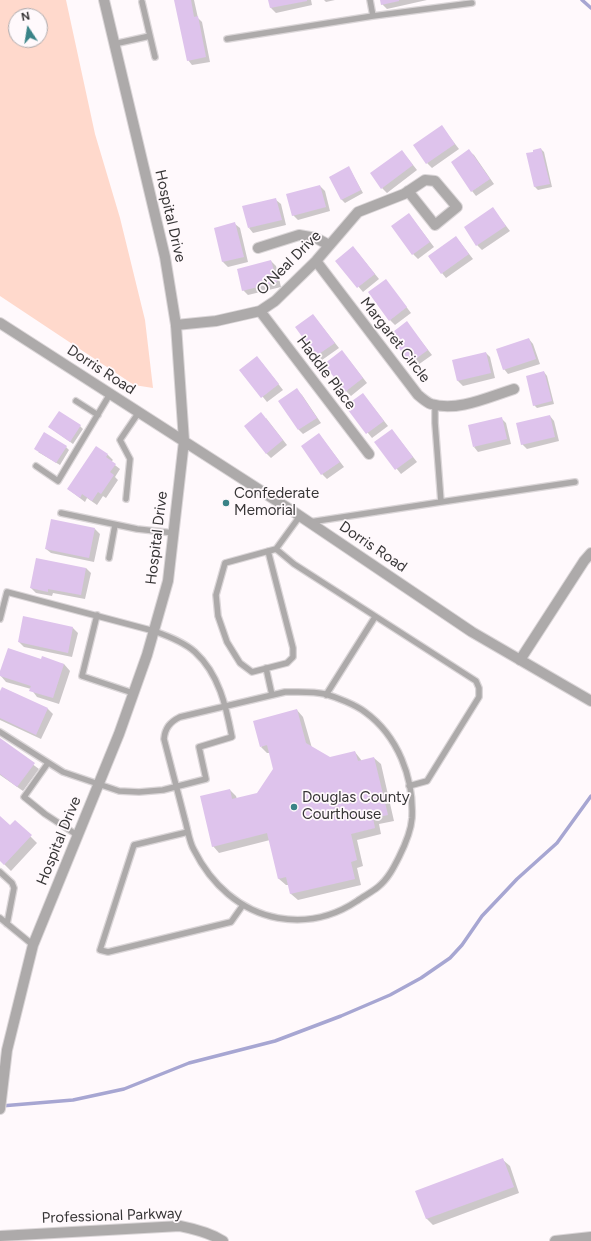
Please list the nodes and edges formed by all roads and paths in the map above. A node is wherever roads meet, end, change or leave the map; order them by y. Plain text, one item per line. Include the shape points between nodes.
1 (104, 0) edge
2 (370, 0) edge
3 (142, 2) dead end
4 (472, 3) dead end
5 (373, 16) junction
6 (150, 36) junction
7 (227, 38) dead end
8 (114, 44) junction
9 (155, 57) dead end
10 (408, 191) junction
11 (329, 245) junction
12 (258, 248) dead end
13 (316, 261) junction
14 (260, 311) junction
15 (0, 323) edge
16 (176, 325) junction
17 (514, 389) dead end
18 (110, 394) junction
19 (76, 401) dead end
20 (435, 404) junction
21 (138, 412) junction
22 (98, 415) junction
23 (184, 441) junction
24 (369, 454) dead end
25 (36, 466) dead end
26 (575, 482) dead end
27 (126, 499) dead end
28 (441, 502) junction
29 (61, 513) dead end
30 (300, 516) junction
31 (309, 522) junction
32 (115, 525) junction
33 (174, 533) junction
34 (276, 549) junction
35 (268, 551) junction
36 (591, 553) edge
37 (109, 558) dead end
38 (97, 615) junction
39 (375, 617) junction
40 (0, 619) edge
41 (154, 631) junction
42 (520, 660) junction
43 (266, 668) junction
44 (133, 693) junction
45 (272, 695) junction
46 (326, 695) junction
47 (591, 701) edge
48 (226, 706) junction
49 (0, 732) edge
50 (48, 763) junction
51 (99, 784) junction
52 (176, 786) junction
53 (409, 786) junction
54 (188, 832) junction
55 (77, 835) junction
56 (0, 872) edge
57 (243, 905) junction
58 (0, 918) edge
59 (7, 924) junction
60 (33, 945) junction
61 (4, 1049) edge
62 (0, 1109) edge
63 (0, 1236) edge
64 (591, 1237) edge
65 (223, 1241) edge
66 (555, 1241) edge

1 - 8 street, Hospital Drive
2 - 5 lane
3 - 6 lane
4 - 5 lane
5 - 7 lane
6 - 8 lane
6 - 9 lane
8 - 16 street, Hospital Drive via 165,257
10 - 10 street, O'Neal Drive via 425,180 435,181 457,207 435,225
10 - 11 street, O'Neal Drive via 358,212
11 - 12 street via 316,238 299,235
11 - 13 street, O'Neal Drive
13 - 14 street, O'Neal Drive via 275,301
13 - 20 street, Margaret Circle via 418,395
14 - 16 street, O'Neal Drive via 216,321
14 - 24 street, Haddle Place
15 - 18 street, Dorris Road
16 - 23 street, Hospital Drive
17 - 20 street, Margaret Circle via 447,407
18 - 21 street, Dorris Road
18 - 22 lane
19 - 22 lane
20 - 28 lane
21 - 23 street, Dorris Road
21 - 27 lane via 120,440 130,460
22 - 25 lane via 58,480
23 - 30 street, Dorris Road
23 - 33 street, Hospital Drive
26 - 28 lane
28 - 31 lane
29 - 32 lane
30 - 31 street, Dorris Road
30 - 34 lane
31 - 42 street, Dorris Road via 472,632
32 - 33 lane
32 - 37 lane
33 - 41 street, Hospital Drive via 168,581
34 - 35 lane
34 - 39 lane via 294,564
35 - 43 lane via 293,648 293,657 287,663
35 - 43 lane via 225,563 216,595 218,616 227,642 240,663 252,672
36 - 42 street
38 - 40 lane via 7,592
38 - 41 lane
38 - 44 lane via 82,676
39 - 46 lane
39 - 53 lane via 476,681 479,688 479,697 428,781
41 - 44 street, Hospital Drive
41 - 48 lane via 194,651 209,667
42 - 47 street, Dorris Road
43 - 45 lane
44 - 51 street, Hospital Drive
45 - 46 lane via 285,692
45 - 48 lane
46 - 53 lane via 364,712 385,731 408,773
48 - 52 lane via 180,717 168,726 164,739
48 - 52 lane via 232,737 199,747 206,779
49 - 50 lane
50 - 51 lane via 63,772
50 - 55 lane via 24,797
51 - 52 lane via 119,791 132,792 162,790
51 - 55 street, Hospital Drive
52 - 54 lane
53 - 57 lane via 412,820 405,845 393,870 379,886 345,909 324,917 304,920 266,916
54 - 57 lane via 193,849 205,870 226,893
54 - 57 lane via 134,845 100,950 108,952 231,922
55 - 60 street, Hospital Drive
56 - 59 lane via 14,888
58 - 59 lane
59 - 60 lane
60 - 61 street, Hospital Drive
61 - 62 street, Hospital Drive
63 - 65 street, Professional Parkway via 180,1226 199,1230
64 - 66 street

